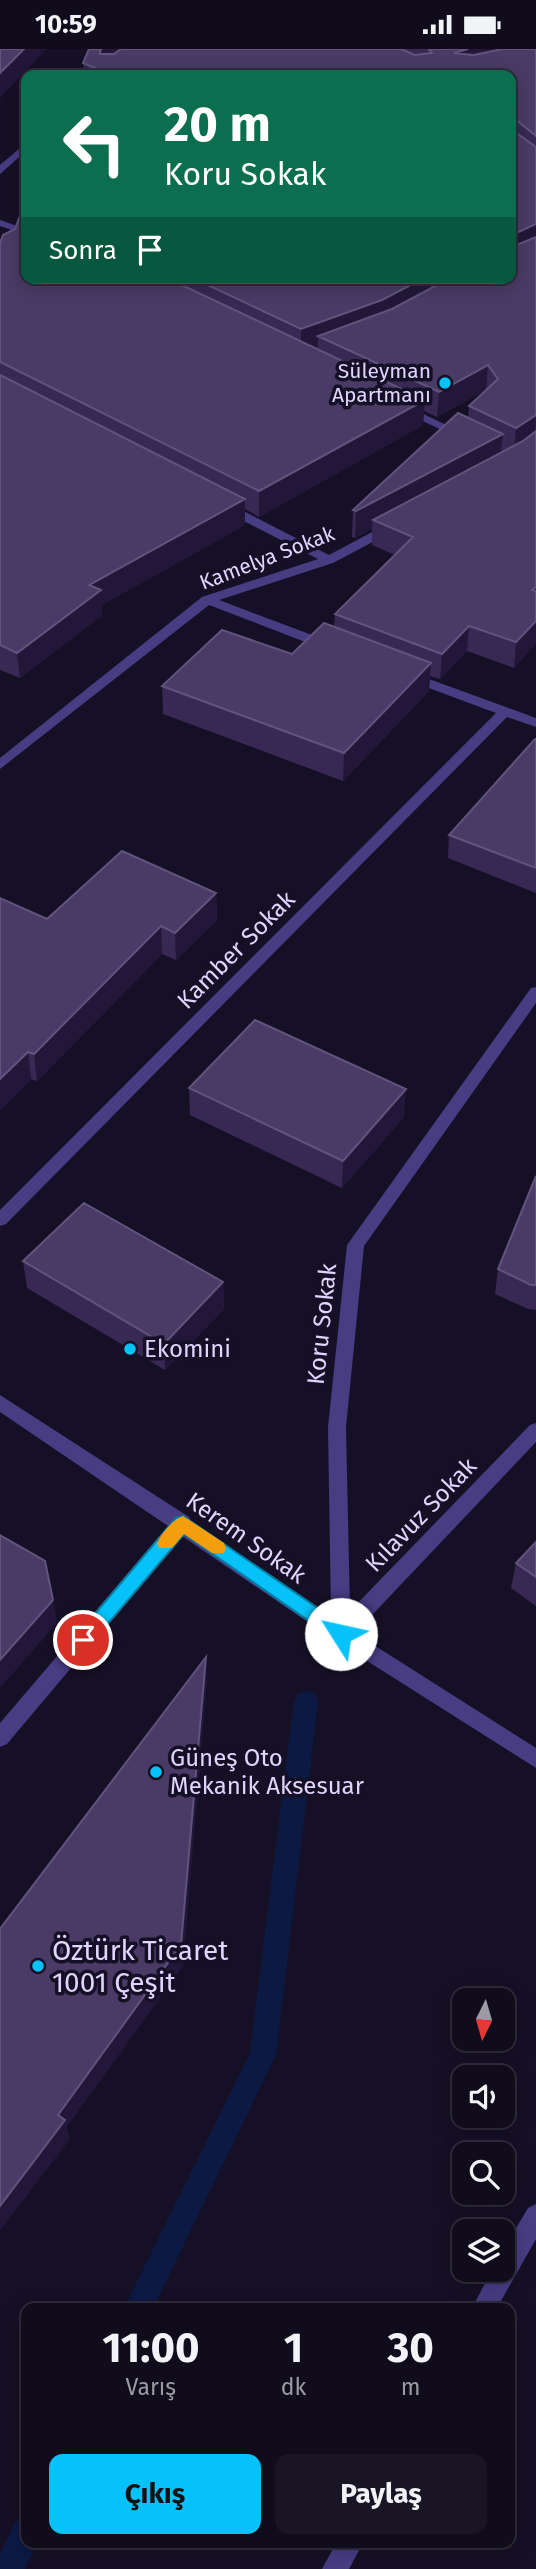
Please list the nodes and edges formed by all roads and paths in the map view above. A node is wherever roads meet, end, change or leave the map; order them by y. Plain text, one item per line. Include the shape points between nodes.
1 (21, 151) edge
2 (0, 171) edge
3 (0, 223) edge
4 (21, 230) edge
5 (389, 401) edge
6 (477, 443) edge
7 (207, 498) edge
8 (410, 517) edge
9 (329, 560) junction
10 (207, 600) junction
11 (349, 653) edge
12 (388, 668) edge
13 (504, 712) junction
14 (536, 723) edge
15 (0, 765) edge
16 (536, 992) edge
17 (0, 1220) edge
18 (0, 1402) edge
19 (536, 1430) edge
20 (183, 1523) junction
21 (341, 1634) junction
22 (0, 1738) edge
23 (536, 1759) edge
24 (536, 2216) edge
25 (487, 2303) edge
26 (347, 2548) edge
27 (335, 2569) edge

1 - 2 street
3 - 4 street
5 - 6 street
7 - 9 street
8 - 9 street, Kamelya Sokak
9 - 10 street, Kamelya Sokak
10 - 11 street
10 - 15 street, Kamelya Sokak
12 - 13 street
13 - 14 street
13 - 17 street, Kamber Sokak
16 - 21 street, Koru Sokak via 356,1245 337,1427
18 - 20 street, Kerem Sokak
19 - 21 street, Kılavuz Sokak
20 - 21 street, Kerem Sokak
20 - 22 street
21 - 23 street, Kerem Sokak
24 - 25 street
26 - 27 street

